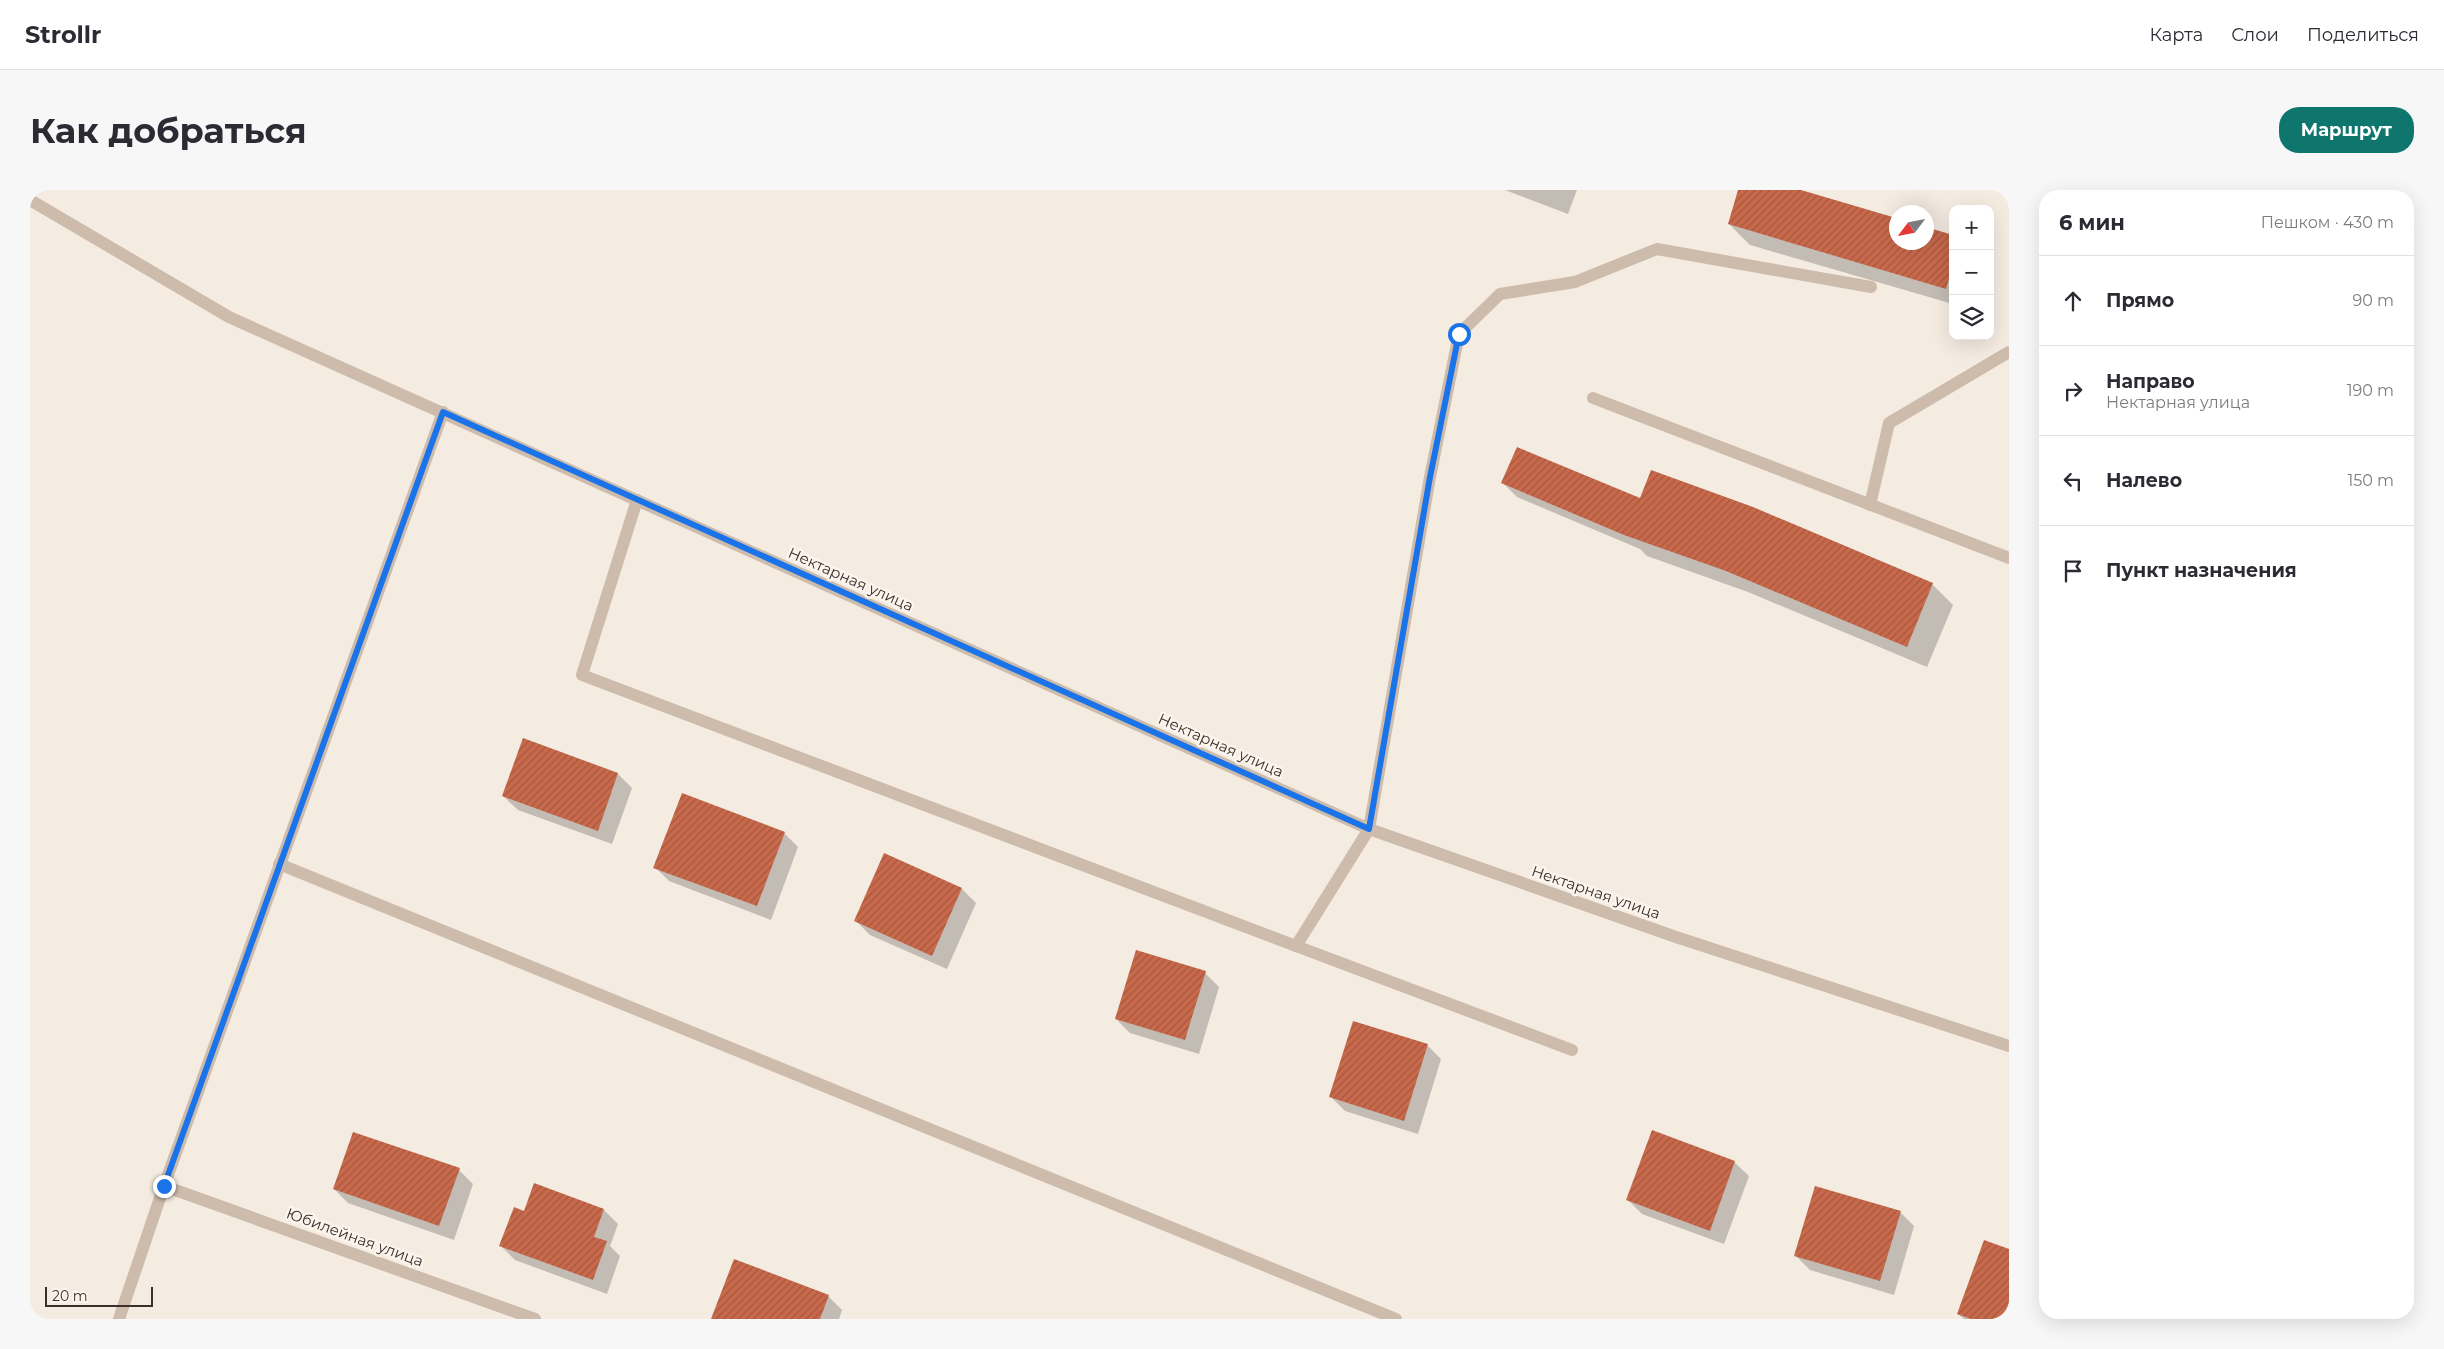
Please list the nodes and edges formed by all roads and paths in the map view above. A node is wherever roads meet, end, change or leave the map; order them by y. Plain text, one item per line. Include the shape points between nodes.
1 (30, 200) edge
2 (1871, 288) dead end
3 (2009, 352) edge
4 (1593, 398) dead end
5 (443, 412) junction
6 (637, 500) junction
7 (1870, 506) junction
8 (2009, 558) edge
9 (1369, 829) junction
10 (279, 864) junction
11 (1296, 946) junction
12 (2009, 1046) edge
13 (1572, 1050) dead end
14 (164, 1186) junction
15 (119, 1319) edge
16 (536, 1319) edge
17 (1396, 1319) edge

1 - 5 street, Нектарная улица via 229,317
2 - 9 street via 1657,249 1575,282 1500,294 1459,334 1430,477
3 - 7 street via 1890,423
4 - 7 street
5 - 6 street, Нектарная улица
5 - 10 street
6 - 9 street, Нектарная улица
6 - 11 street via 582,675
7 - 8 street
9 - 11 street
9 - 12 street, Нектарная улица via 1676,937
10 - 14 street
10 - 17 street
11 - 13 street
14 - 15 street
14 - 16 street, Юбилейная улица

